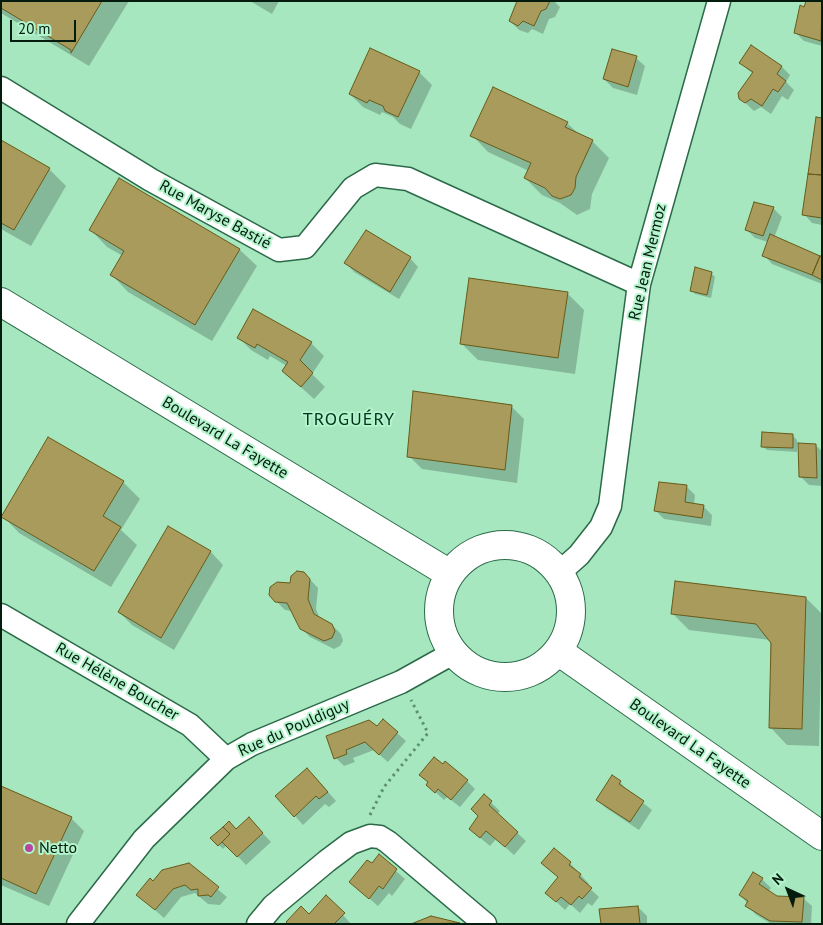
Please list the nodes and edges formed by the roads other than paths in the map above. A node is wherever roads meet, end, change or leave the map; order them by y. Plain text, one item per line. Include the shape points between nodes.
1 (718, 1) edge
2 (1, 88) edge
3 (639, 284) junction
4 (1, 302) edge
5 (560, 572) junction
6 (450, 574) junction
7 (1, 615) edge
8 (558, 652) junction
9 (454, 653) junction
10 (226, 759) junction
11 (822, 836) edge
12 (78, 924) edge
13 (258, 924) edge
14 (485, 924) edge

1 - 3 street, Rue Jean Mermoz
2 - 3 street, Rue Maryse Bastié via 151,180 280,250 305,247 353,188 375,175 408,179
3 - 5 street, Rue Jean Mermoz via 610,506 601,527 579,555
4 - 6 main road, Boulevard La Fayette
5 - 6 main road via 545,557 526,547 504,544 483,547 464,558
5 - 8 main road via 571,598 570,626
6 - 9 main road via 440,596 439,619 446,642
7 - 10 street, Rue Hélène Boucher via 190,725
8 - 9 main road via 542,666 522,675 500,678 479,672
8 - 11 main road, Boulevard La Fayette
9 - 10 street, Rue du Pouldiguy via 401,682 252,744
10 - 12 street, Rue du Pouldiguy via 144,839
13 - 14 street via 273,906 327,861 351,843 370,836 388,842

